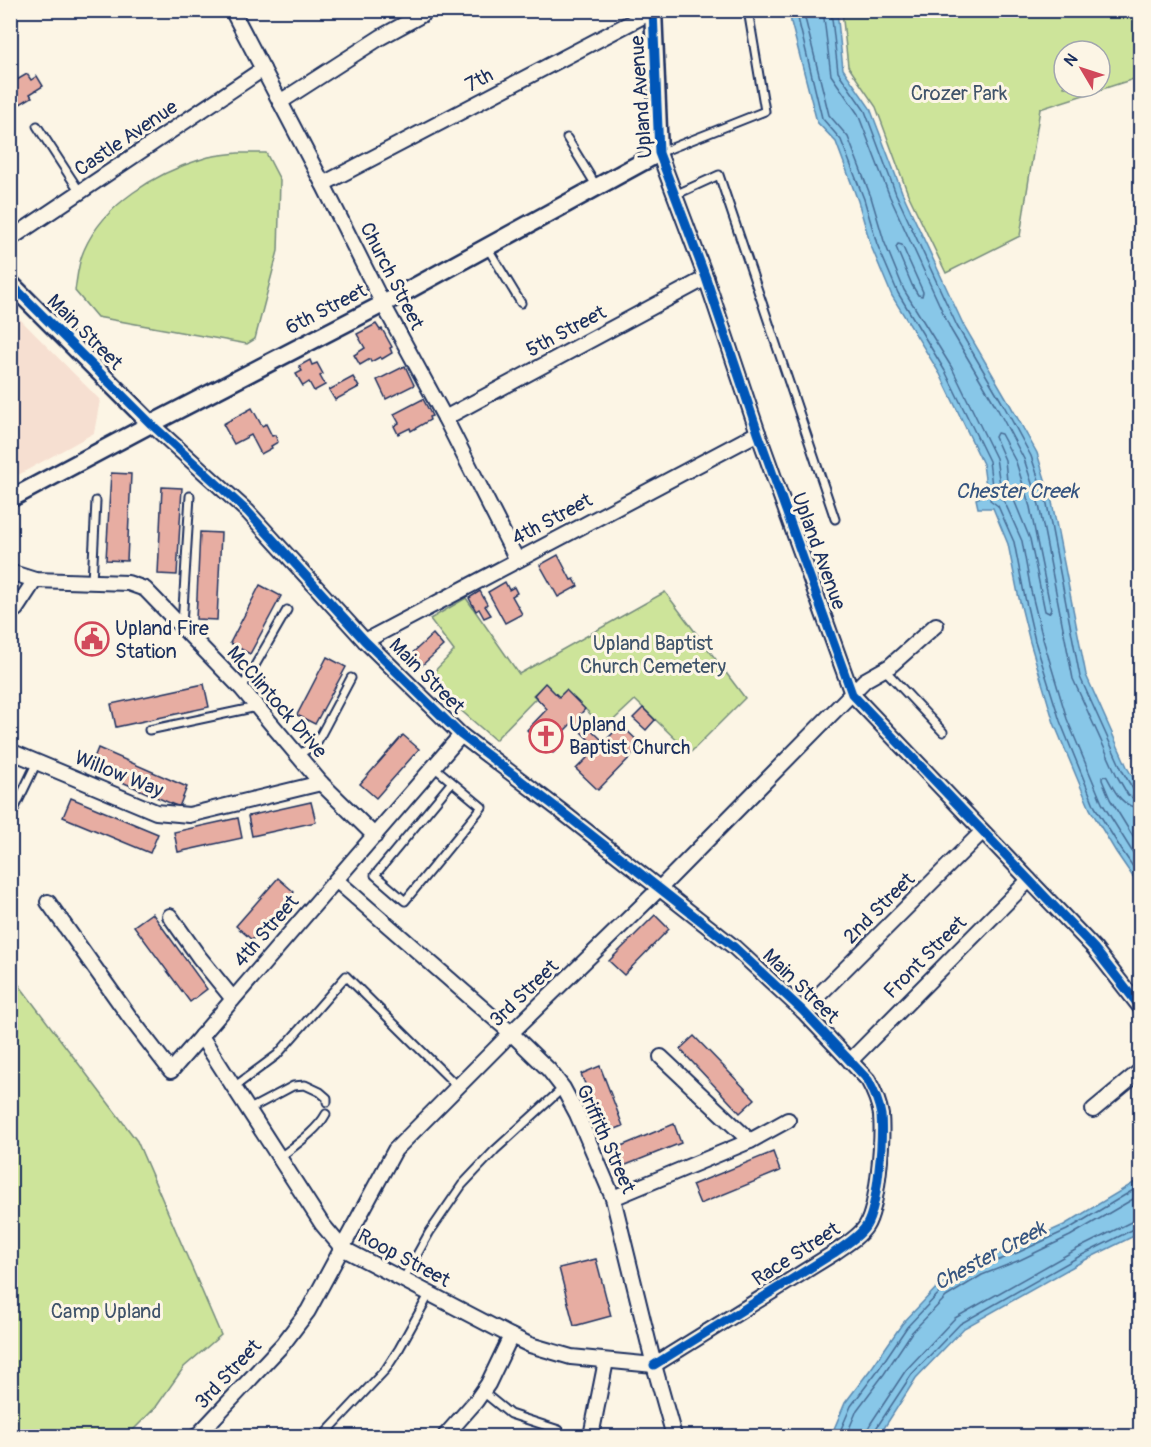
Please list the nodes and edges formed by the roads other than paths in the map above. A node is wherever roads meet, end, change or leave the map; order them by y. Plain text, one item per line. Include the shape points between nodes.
1 (232, 10) edge
2 (427, 10) edge
3 (748, 10) edge
4 (653, 11) edge
5 (262, 69) junction
6 (280, 102) junction
7 (36, 126) dead end
8 (567, 138) dead end
9 (659, 153) junction
10 (323, 184) junction
11 (597, 187) junction
12 (80, 192) junction
13 (675, 195) junction
14 (10, 239) edge
15 (487, 247) junction
16 (706, 278) junction
17 (10, 283) edge
18 (383, 303) junction
19 (520, 303) dead end
20 (445, 418) junction
21 (151, 424) junction
22 (758, 433) junction
23 (190, 496) dead end
24 (10, 499) edge
25 (96, 501) dead end
26 (835, 519) dead end
27 (517, 560) junction
28 (10, 572) edge
29 (35, 580) junction
30 (92, 582) junction
31 (287, 610) dead end
32 (10, 612) edge
33 (936, 625) dead end
34 (182, 626) junction
35 (365, 641) junction
36 (884, 669) junction
37 (351, 678) dead end
38 (242, 689) junction
39 (852, 694) junction
40 (258, 707) junction
41 (149, 730) dead end
42 (943, 732) dead end
43 (461, 735) junction
44 (10, 751) edge
45 (298, 755) junction
46 (37, 762) junction
47 (434, 767) junction
48 (452, 782) junction
49 (321, 783) junction
50 (10, 818) edge
51 (982, 832) junction
52 (375, 836) junction
53 (336, 880) junction
54 (1029, 880) junction
55 (660, 888) junction
56 (48, 902) dead end
57 (170, 916) dead end
58 (233, 999) junction
59 (1140, 1007) edge
60 (803, 1011) junction
61 (512, 1033) junction
62 (201, 1036) junction
63 (661, 1057) dead end
64 (850, 1061) junction
65 (1140, 1071) edge
66 (234, 1087) junction
67 (458, 1087) junction
68 (563, 1088) junction
69 (327, 1102) dead end
70 (248, 1110) junction
71 (1093, 1110) dead end
72 (326, 1114) dead end
73 (788, 1120) dead end
74 (750, 1141) junction
75 (279, 1158) junction
76 (613, 1198) junction
77 (342, 1248) junction
78 (403, 1280) junction
79 (430, 1293) junction
80 (511, 1336) junction
81 (606, 1361) junction
82 (654, 1365) junction
83 (483, 1392) junction
84 (559, 1430) dead end
85 (197, 1437) edge
86 (323, 1437) edge
87 (445, 1437) edge
88 (591, 1437) edge
89 (674, 1437) edge

1 - 5 street, Church Street
2 - 6 street
3 - 9 lane via 765,111
4 - 9 street, Upland Avenue
4 - 10 street, 7th
5 - 6 street, Church Street
5 - 12 street, Castle Avenue
6 - 10 street, Church Street
7 - 12 lane
8 - 11 lane
9 - 11 street, 6th Street
9 - 13 street, Upland Avenue
10 - 18 street, Church Street
11 - 15 street, 6th Street
12 - 14 street, Castle Avenue
13 - 16 street, Upland Avenue
13 - 26 lane via 719,175
15 - 18 street, 6th Street
15 - 19 lane
16 - 20 street, 5th Street
16 - 22 street, Upland Avenue
17 - 21 street, Main Street
18 - 20 street, Church Street
18 - 21 street, 6th Street
20 - 27 street, Church Street
21 - 24 street, 6th Street
21 - 35 street, Main Street via 248,512
22 - 27 street, 4th Street
22 - 39 street, Upland Avenue
23 - 34 lane
25 - 30 lane
27 - 35 street, 4th Street
28 - 29 street, McClintock Drive
29 - 30 street, McClintock Drive
29 - 32 street
30 - 34 street, McClintock Drive via 140,586
31 - 38 lane
33 - 36 street, 3rd Street
34 - 38 street, McClintock Drive
35 - 43 street, Main Street
36 - 39 street, 3rd Street via 865,680
36 - 42 lane
37 - 45 lane via 316,744
38 - 40 street, McClintock Drive
39 - 51 street, Upland Avenue
39 - 55 street, 3rd Street
40 - 41 lane
40 - 45 street, McClintock Drive
43 - 47 street, 4th Street
43 - 55 street, Main Street
44 - 46 street, Willow Way
45 - 49 street, McClintock Drive
46 - 49 street, Willow Way via 156,813 189,815
46 - 50 lane
47 - 48 lane
47 - 52 street, 4th Street
48 - 48 lane via 482,807 405,901 375,875
49 - 52 street, McClintock Drive
51 - 54 street, Upland Avenue
51 - 60 street, 2nd Street
52 - 53 street, 4th Street
53 - 58 street, 4th Street
53 - 61 street, Griffith Street
54 - 59 street, Upland Avenue via 1094,948
54 - 64 street, Front Street
55 - 60 street, Main Street via 734,947
55 - 61 street, 3rd Street
56 - 62 street, 4th Street via 171,1071
57 - 58 street
58 - 62 street, 4th Street
60 - 64 street, Main Street
61 - 67 street, 3rd Street
61 - 68 street, Griffith Street
62 - 66 street, Roop Street
63 - 74 street
64 - 82 street, Race Street via 868,1080 881,1114 876,1189 867,1225 834,1253
65 - 71 street
66 - 67 lane via 277,1055 346,976
66 - 70 street, Roop Street
67 - 77 street, 3rd Street via 395,1150
68 - 76 street, Griffith Street
68 - 78 lane via 462,1185
69 - 70 lane via 321,1092 305,1085 292,1086
70 - 75 street, Roop Street
72 - 75 lane
73 - 74 street
74 - 76 street
75 - 77 street, Roop Street
76 - 82 street, Griffith Street
77 - 78 street, Roop Street
77 - 85 street, 3rd Street via 308,1311 283,1344
78 - 79 street, Roop Street
79 - 80 street, Roop Street
79 - 86 lane via 386,1369
80 - 81 street, Roop Street via 571,1357
80 - 83 street
81 - 82 street, Roop Street
81 - 88 street
82 - 89 street, Griffith Street
83 - 84 lane via 510,1414
83 - 87 street

